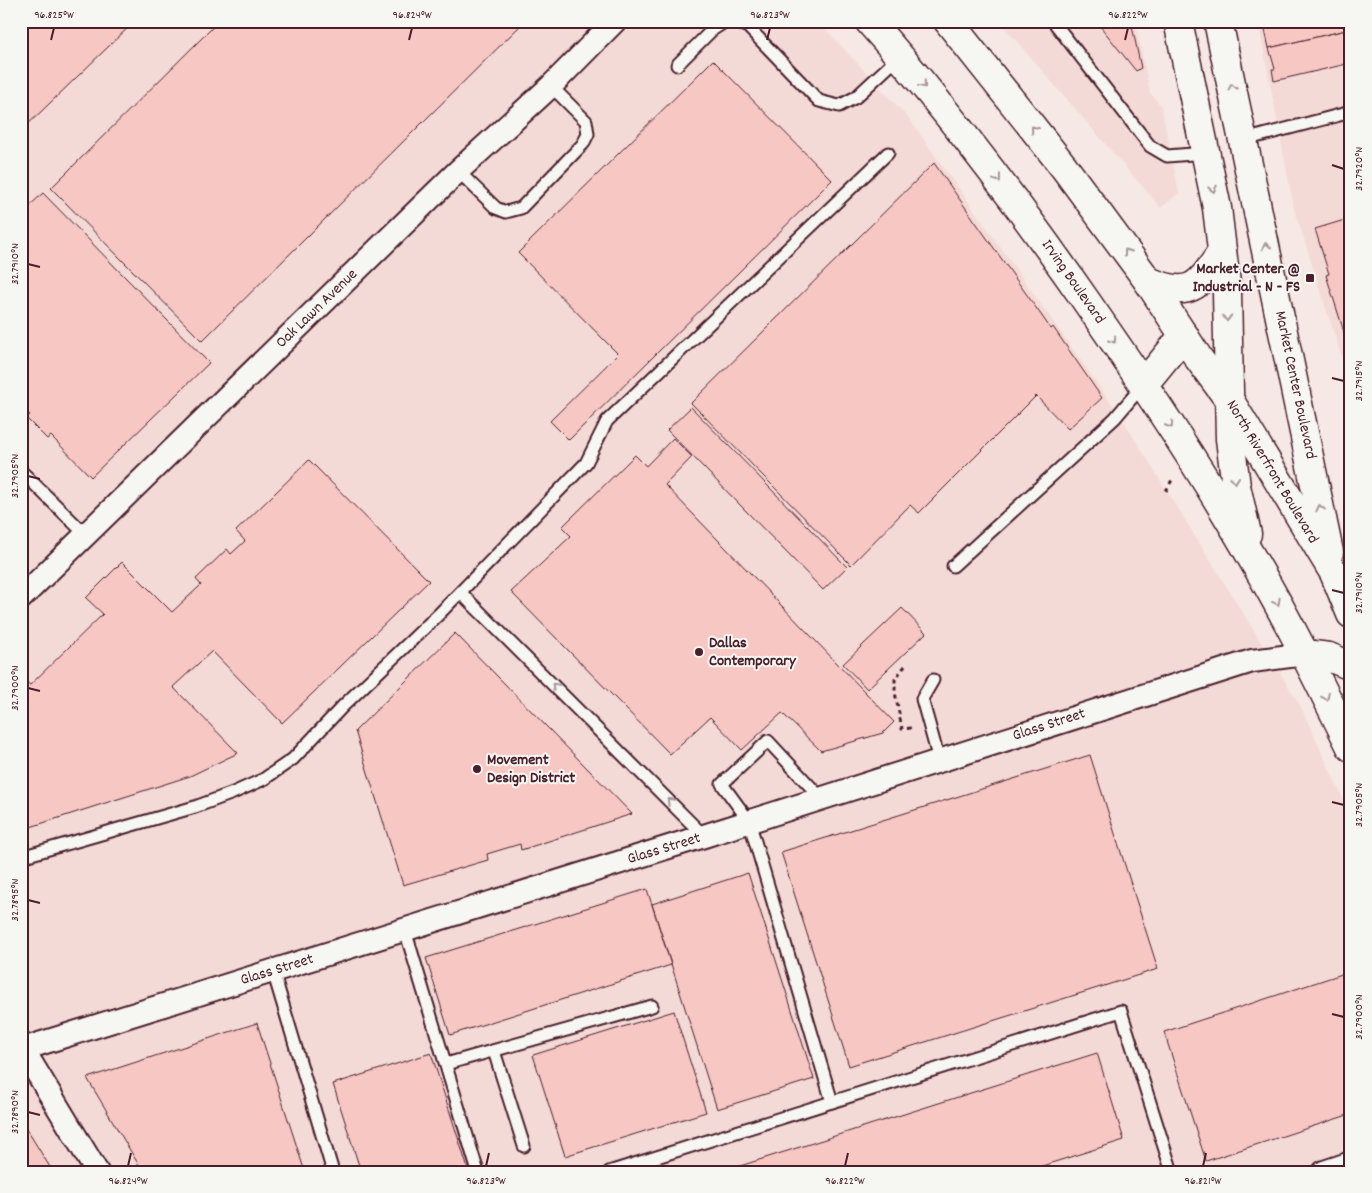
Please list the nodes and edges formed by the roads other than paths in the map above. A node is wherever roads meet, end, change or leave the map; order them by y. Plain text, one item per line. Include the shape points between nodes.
1 (615, 21) edge
2 (728, 21) edge
3 (869, 21) edge
4 (948, 21) edge
5 (1053, 21) edge
6 (1178, 21) edge
7 (1218, 21) edge
8 (900, 56) junction
9 (677, 65) dead end
10 (551, 86) junction
11 (1351, 112) edge
12 (1244, 140) junction
13 (888, 153) dead end
14 (1205, 153) junction
15 (458, 171) junction
16 (1222, 252) junction
17 (1148, 281) junction
18 (1184, 336) junction
19 (1144, 384) junction
20 (1230, 401) junction
21 (21, 471) edge
22 (86, 535) junction
23 (1253, 560) junction
24 (953, 566) dead end
25 (1334, 573) junction
26 (460, 593) junction
27 (21, 597) edge
28 (1351, 614) edge
29 (1305, 654) junction
30 (1351, 666) edge
31 (933, 680) dead end
32 (1351, 747) edge
33 (938, 760) junction
34 (821, 798) junction
35 (748, 821) junction
36 (704, 836) junction
37 (21, 857) edge
38 (405, 930) junction
39 (273, 971) junction
40 (652, 1006) dead end
41 (22, 1047) edge
42 (494, 1051) junction
43 (446, 1064) junction
44 (832, 1102) junction
45 (524, 1146) dead end
46 (1351, 1163) edge
47 (97, 1172) edge
48 (333, 1172) edge
49 (478, 1172) edge
50 (609, 1172) edge
51 (1172, 1172) edge
52 (1324, 1172) edge

1 - 10 street, Oak Lawn Avenue
2 - 8 lane via 747,26 819,101 839,106 856,97
2 - 9 lane via 712,30
3 - 8 main road, Irving Boulevard
17 -> 4 main road via 1064,167
5 - 14 lane via 1150,146 1167,156
6 - 14 main road
12 -> 7 main road, Market Center Boulevard
8 -> 19 main road, Irving Boulevard via 1032,224
10 - 15 street, Oak Lawn Avenue
10 - 15 lane via 586,121 588,134 584,144 521,208 506,212 496,208
11 - 12 lane
25 -> 12 main road, Market Center Boulevard
13 - 26 lane via 607,421 586,463
14 -> 16 main road via 1217,208
15 - 22 street, Oak Lawn Avenue
16 - 17 main road via 1205,276 1187,290 1168,290
16 -> 20 main road
17 - 18 main road
18 - 19 main road
18 - 20 main road, North Riverfront Boulevard
19 -> 23 main road, Irving Boulevard
19 - 24 lane via 1115,418
20 -> 23 main road via 1230,439 1236,486
20 - 25 main road, North Riverfront Boulevard
21 - 22 lane
22 - 27 street, Oak Lawn Avenue
23 -> 29 main road
25 - 28 main road, North Riverfront Boulevard
36 -> 26 lane
26 - 37 lane via 293,759 264,779 195,807
29 - 30 main road via 1329,657
29 -> 32 main road
29 - 33 street, Glass Street via 1252,661
31 - 33 lane via 922,699
33 - 34 street, Glass Street
34 - 35 street, Glass Street
34 - 35 lane via 768,741 722,784
35 - 36 street, Glass Street
35 - 44 lane
36 - 38 street, Glass Street
38 - 39 street, Glass Street
38 - 43 lane
39 - 41 street, Glass Street
39 - 48 lane
40 - 42 lane
41 - 47 street
42 - 43 lane
42 - 45 lane
43 - 49 lane
44 - 50 lane
44 - 51 lane via 1121,1011
46 - 52 street

